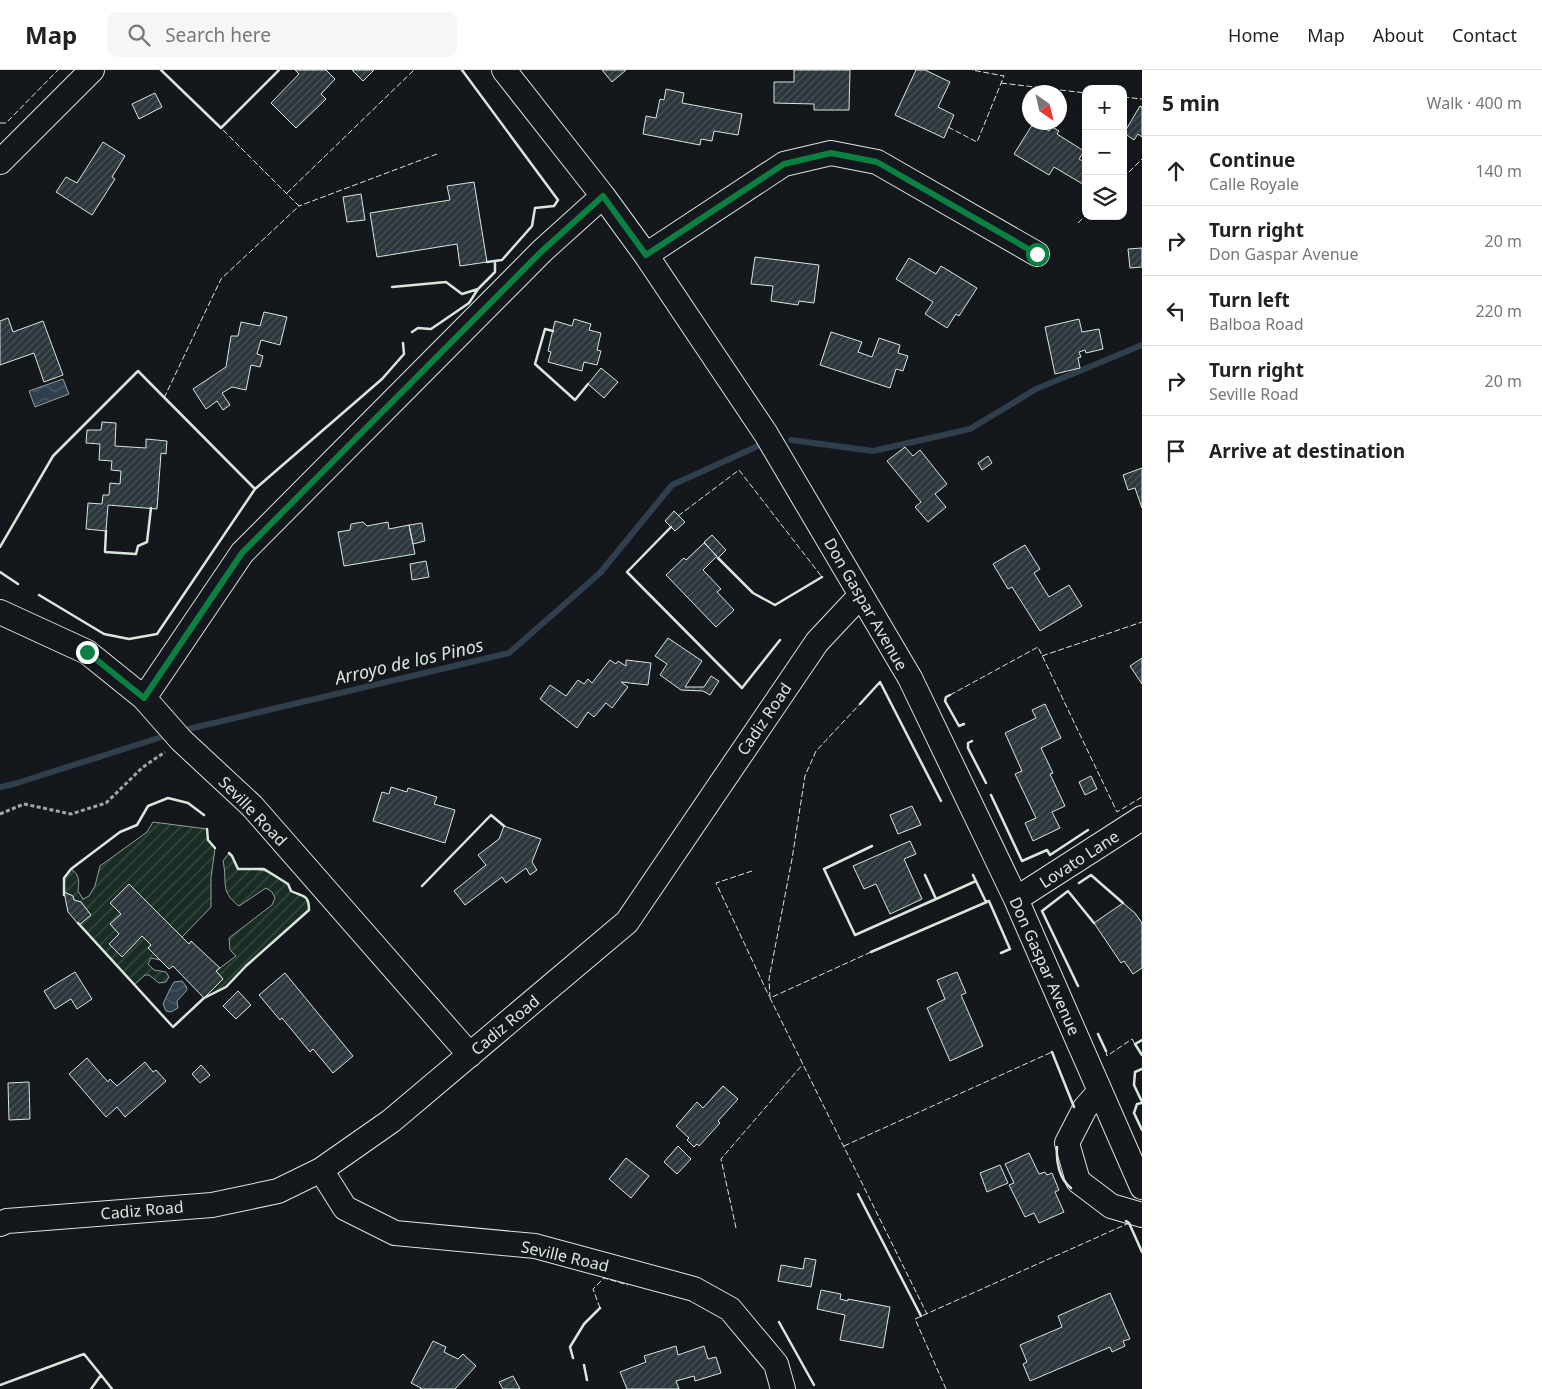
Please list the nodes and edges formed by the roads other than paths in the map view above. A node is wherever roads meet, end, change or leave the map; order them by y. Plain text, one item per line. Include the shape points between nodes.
1 (92, 70) edge
2 (504, 70) edge
3 (0, 162) edge
4 (603, 196) junction
5 (1037, 254) dead end
6 (646, 255) junction
7 (861, 595) junction
8 (0, 612) edge
9 (144, 698) junction
10 (1142, 818) edge
11 (1016, 899) junction
12 (470, 1055) junction
13 (1100, 1091) junction
14 (321, 1170) junction
15 (1142, 1187) edge
16 (1142, 1215) edge
17 (0, 1224) edge
18 (783, 1389) edge

1 - 3 street
2 - 4 street, Don Gaspar Avenue
4 - 6 street, Don Gaspar Avenue
4 - 9 street via 542,251 242,553
5 - 6 street via 877,162 831,153 784,164
6 - 7 street, Don Gaspar Avenue via 766,434
7 - 11 street, Don Gaspar Avenue via 910,678
7 - 12 street, Cadiz Road via 817,642 627,922
8 - 9 street, Seville Road via 87,652
9 - 12 street, Seville Road via 182,740 252,806
10 - 11 street, Lovato Lane
11 - 13 street, Don Gaspar Avenue
12 - 14 street, Cadiz Road via 391,1121
13 - 15 street, Don Gaspar Avenue
13 - 16 street via 1085,1108 1067,1143 1078,1181 1111,1206
14 - 17 street, Cadiz Road via 278,1191 212,1205
14 - 18 street, Seville Road via 345,1208 395,1233 535,1246 694,1289 730,1308 776,1364

